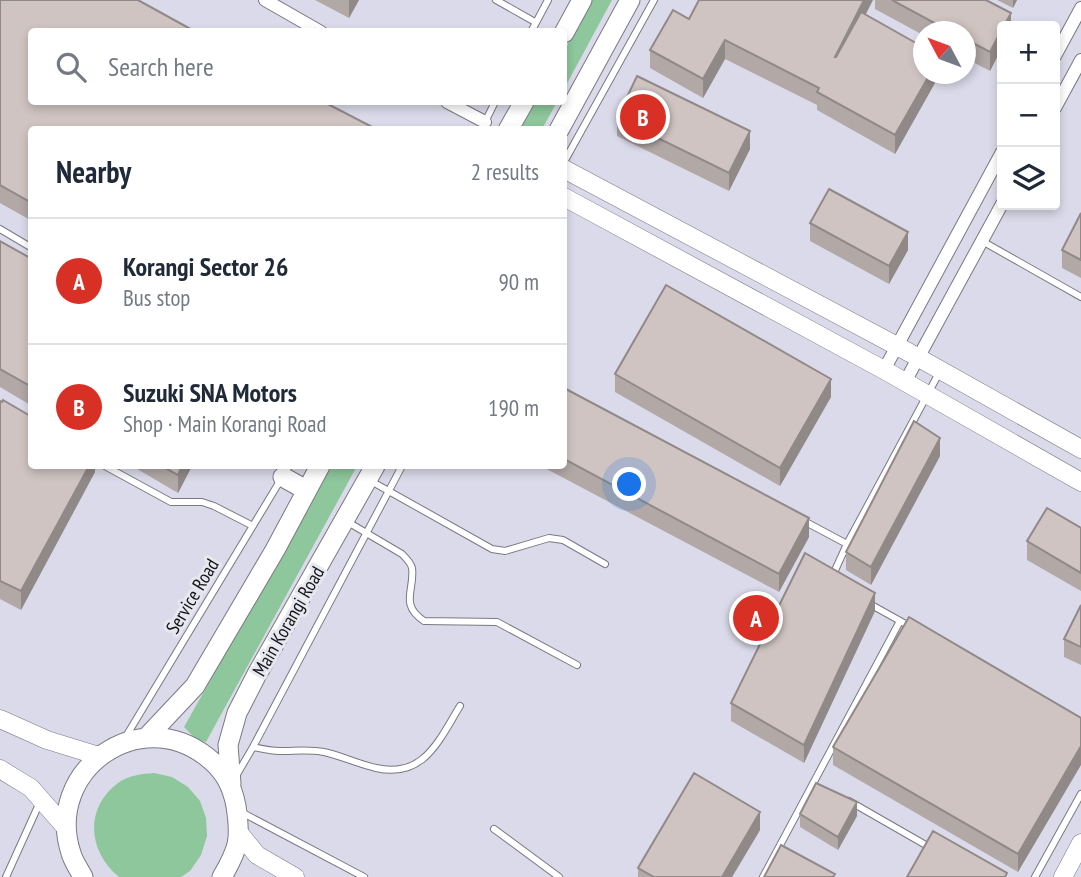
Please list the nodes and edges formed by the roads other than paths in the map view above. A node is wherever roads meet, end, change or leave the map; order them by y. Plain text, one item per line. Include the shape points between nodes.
1 (265, 0) edge
2 (496, 0) edge
3 (548, 0) edge
4 (582, 0) edge
5 (631, 0) edge
6 (654, 0) edge
7 (1081, 8) edge
8 (536, 22) junction
9 (314, 28) edge
10 (533, 28) edge
11 (567, 28) edge
12 (1060, 47) edge
13 (1081, 60) edge
14 (1060, 99) edge
15 (452, 105) edge
16 (494, 105) edge
17 (522, 105) edge
18 (483, 126) edge
19 (510, 126) edge
20 (561, 126) edge
21 (567, 157) edge
22 (997, 161) edge
23 (567, 171) edge
24 (567, 199) edge
25 (999, 210) edge
26 (0, 229) edge
27 (982, 240) junction
28 (28, 246) edge
29 (1081, 297) edge
30 (896, 345) junction
31 (918, 357) junction
32 (884, 370) junction
33 (941, 370) junction
34 (905, 382) junction
35 (928, 395) junction
36 (1081, 449) edge
37 (111, 469) edge
38 (318, 469) edge
39 (399, 469) edge
40 (286, 471) edge
41 (371, 472) edge
42 (1081, 482) edge
43 (306, 490) junction
44 (388, 491) junction
45 (797, 517) edge
46 (345, 521) junction
47 (253, 526) junction
48 (366, 532) junction
49 (847, 544) junction
50 (605, 564) dead end
51 (838, 586) edge
52 (858, 598) edge
53 (900, 621) junction
54 (924, 634) edge
55 (578, 665) dead end
56 (460, 706) dead end
57 (0, 719) edge
58 (147, 737) junction
59 (122, 743) junction
60 (253, 747) junction
61 (99, 756) junction
62 (0, 769) edge
63 (814, 781) junction
64 (231, 785) junction
65 (826, 788) edge
66 (1081, 794) edge
67 (838, 795) edge
68 (41, 800) junction
69 (236, 809) junction
70 (66, 828) junction
71 (494, 829) dead end
72 (240, 834) junction
73 (1081, 843) edge
74 (934, 850) edge
75 (71, 854) junction
76 (6, 877) edge
77 (69, 877) edge
78 (83, 877) edge
79 (222, 877) edge
80 (295, 877) edge
81 (364, 877) edge
82 (559, 877) edge
83 (763, 877) edge
84 (1035, 877) edge
85 (1063, 877) edge

1 - 9 street
2 - 8 lane
3 - 8 lane
4 - 11 main road
5 - 20 main road
6 - 21 lane
7 - 12 street
8 - 10 lane
13 - 14 street
15 - 18 street
16 - 18 lane
17 - 19 main road
22 - 30 street
23 - 30 street
24 - 32 street
25 - 27 street
26 - 28 lane
27 - 29 lane
27 - 31 street
30 - 31 street
30 - 32 street
31 - 33 street
31 - 34 street
32 - 34 street
33 - 35 lane
33 - 36 street
34 - 35 street
35 - 42 street
35 - 49 lane
37 - 47 lane via 172,502 202,502
38 - 43 main road
39 - 44 lane
40 - 43 main road
40 - 47 lane, Service Road
41 - 44 lane
41 - 46 main road, Main Korangi Road
43 - 58 main road via 195,686
44 - 48 lane
44 - 50 lane via 492,549 505,551 556,538
45 - 49 lane
46 - 48 lane
46 - 64 main road, Main Korangi Road via 237,713 228,744
47 - 59 lane, Service Road
48 - 55 lane via 402,554 412,566 411,604 424,621 497,622
48 - 60 lane
49 - 51 lane via 832,575
52 - 53 lane
53 - 54 lane
53 - 63 lane
56 - 60 lane via 432,751 417,765 400,769 379,769 325,752
57 - 61 street
58 - 59 main road
58 - 64 main road via 173,739 196,748 216,764
59 - 61 main road
60 - 64 lane
61 - 70 main road via 80,776 69,801
62 - 68 street via 31,788
63 - 65 lane
63 - 83 lane
64 - 69 main road, Main Korangi Road
66 - 84 lane
67 - 74 lane
68 - 70 street
68 - 76 lane
69 - 72 main road, Main Korangi Road
69 - 81 lane
70 - 75 main road
71 - 82 lane
72 - 79 main road via 234,858
72 - 80 street via 257,855
73 - 85 street
75 - 77 main road
75 - 78 main road

